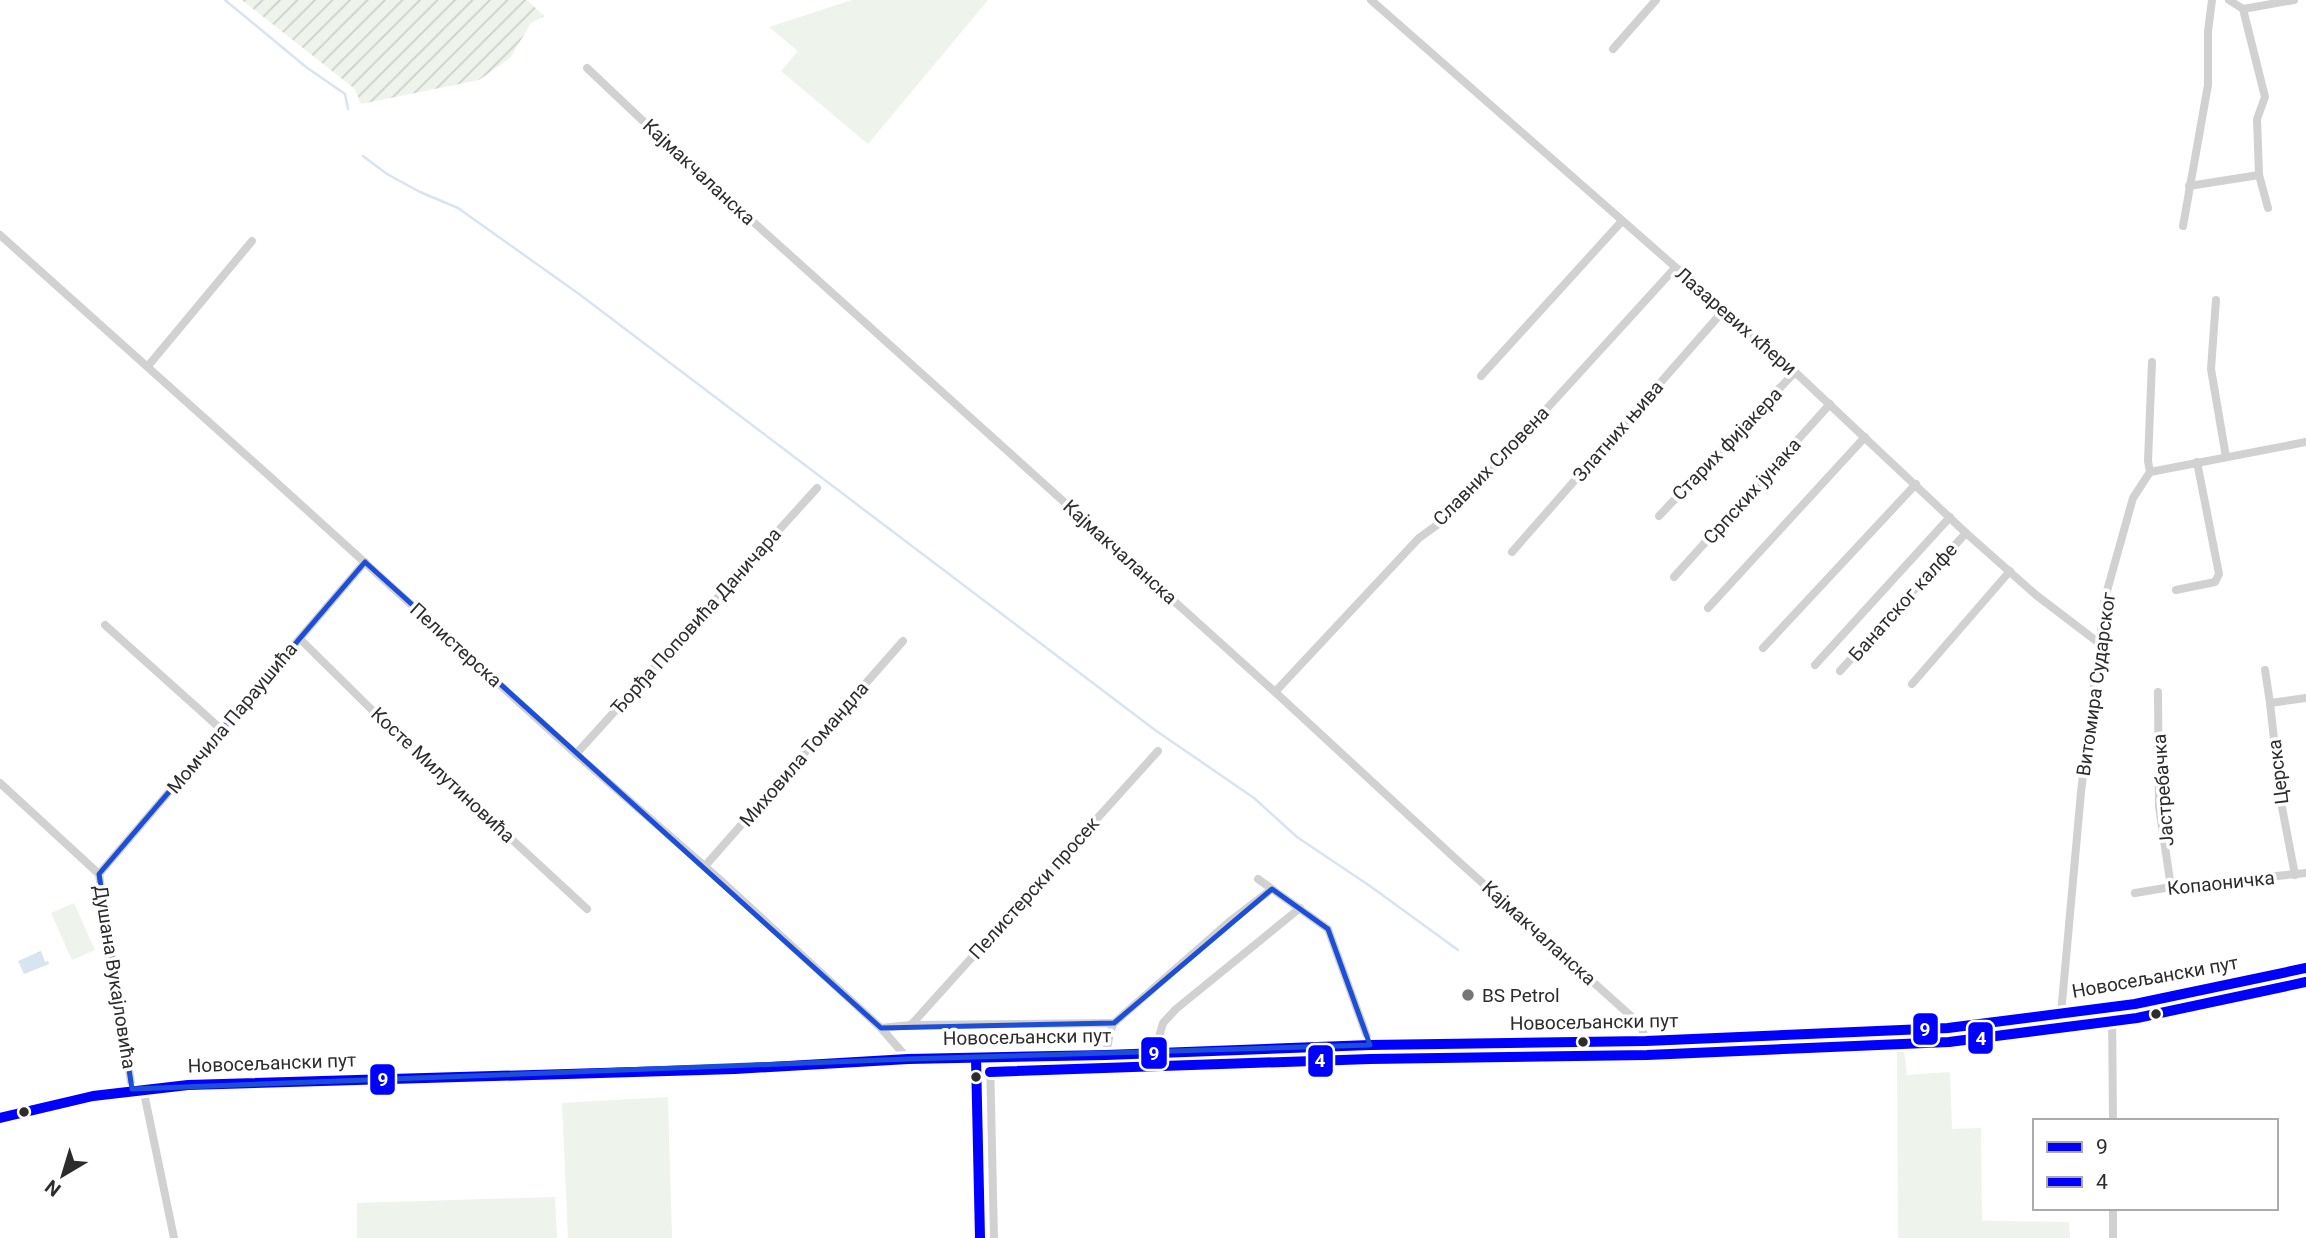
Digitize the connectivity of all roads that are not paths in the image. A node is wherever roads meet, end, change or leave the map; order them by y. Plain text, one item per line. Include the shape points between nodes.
1 (1371, 0) edge
2 (1656, 0) edge
3 (2212, 0) edge
4 (2229, 0) edge
5 (2294, 0) edge
6 (2243, 9) junction
7 (1613, 49) dead end
8 (587, 68) dead end
9 (2259, 175) junction
10 (2189, 186) junction
11 (2268, 208) dead end
12 (1622, 221) junction
13 (2183, 226) dead end
14 (0, 235) edge
15 (252, 241) dead end
16 (1675, 268) junction
17 (2216, 300) dead end
18 (1724, 310) junction
19 (2152, 362) dead end
20 (148, 366) junction
21 (1795, 372) junction
22 (1481, 376) dead end
23 (1830, 404) junction
24 (1865, 437) junction
25 (2306, 442) edge
26 (2226, 457) junction
27 (2197, 462) junction
28 (2150, 472) junction
29 (1916, 484) junction
30 (817, 488) dead end
31 (1659, 516) dead end
32 (1950, 517) junction
33 (1966, 533) junction
34 (1512, 552) dead end
35 (365, 562) junction
36 (2010, 571) junction
37 (1674, 577) dead end
38 (2176, 590) dead end
39 (1708, 608) dead end
40 (105, 625) dead end
41 (300, 639) junction
42 (903, 641) dead end
43 (2099, 643) junction
44 (1763, 648) dead end
45 (1815, 664) dead end
46 (2265, 670) dead end
47 (1840, 671) dead end
48 (1912, 684) dead end
49 (1275, 692) junction
50 (2158, 692) dead end
51 (2306, 698) edge
52 (2270, 703) junction
53 (222, 730) junction
54 (1158, 751) dead end
55 (576, 754) junction
56 (0, 783) edge
57 (705, 866) junction
58 (2306, 873) edge
59 (99, 874) junction
60 (2295, 875) junction
61 (1258, 879) dead end
62 (2171, 887) junction
63 (1272, 889) junction
64 (2136, 893) dead end
65 (1300, 908) junction
66 (587, 909) dead end
67 (2306, 968) edge
68 (2112, 1007) junction
69 (2061, 1014) junction
70 (1114, 1023) junction
71 (911, 1025) junction
72 (881, 1028) junction
73 (1646, 1041) junction
74 (1370, 1045) junction
75 (1154, 1054) junction
76 (1106, 1055) junction
77 (990, 1058) junction
78 (908, 1059) junction
79 (138, 1088) junction
80 (0, 1118) edge
81 (2113, 1119) edge
82 (2113, 1210) edge
83 (174, 1238) edge
84 (994, 1238) edge
85 (2113, 1238) edge

1 - 12 street, Лазаревих кћери
2 - 7 street
3 - 10 street via 2208,85
4 - 6 street
5 - 6 street
6 - 9 street via 2265,97 2257,119
8 - 49 street, Кајмакчаланска
9 - 10 street
9 - 11 street
10 - 13 street
12 - 16 street, Лазаревих кћери
12 - 22 street
14 - 20 street, Пелистерска
15 - 20 street
16 - 18 street, Лазаревих кћери
16 - 49 street, Славних Словена via 1448,517 1419,538
17 - 26 street via 2211,369
18 - 21 street, Лазаревих кћери
18 - 34 street, Златних њива
19 - 28 street
20 - 35 street, Пелистерска
21 - 23 street, Лазаревих кћери
21 - 31 street, Старих фијакера
23 - 24 street, Лазаревих кћери
23 - 37 street, Српских јунака
24 - 29 street, Лазаревих кћери
24 - 39 street
25 - 26 street
26 - 27 street
27 - 28 street
27 - 38 street via 2219,574 2215,582
28 - 43 street, Витомира Сударског via 2133,498 2121,538
29 - 32 street, Лазаревих кћери
29 - 44 street
30 - 55 street, Ђорђа Поповића Даничара
32 - 33 street, Лазаревих кћери
32 - 45 street
33 - 36 street, Лазаревих кћери
33 - 47 street, Банатског калфе
35 - 41 street, Момчила Параушића
35 - 55 street, Пелистерска
36 - 43 street, Лазаревих кћери
36 - 48 street
40 - 53 street
41 - 53 street, Момчила Параушића
41 - 66 street, Косте Милутиновића
42 - 57 street, Миховила Томандла
43 - 69 street, Витомира Сударског
46 - 52 street, Церска
49 - 73 street, Кајмакчаланска via 1632,1017
50 - 62 street, Јастребачка via 2160,807
51 - 52 street
52 - 60 street, Церска
53 - 59 street, Момчила Параушића
54 - 71 street, Пелистерски просек
55 - 57 street, Пелистерска
56 - 59 street, Душана Вукајловића
57 - 72 street, Пелистерска
58 - 60 street, Копаоничка
59 - 79 street, Душана Вукајловића
60 - 62 street, Копаоничка
61 - 63 street
62 - 64 street, Копаоничка
63 - 65 street
63 - 70 street
65 - 74 street via 1330,932
65 - 75 street via 1176,1009 1163,1023
67 - 68 main road, Новосељански пут
68 - 69 main road, Новосељански пут
68 - 81 street
69 - 73 main road, Новосељански пут via 1948,1028
70 - 71 street
70 - 76 street
71 - 72 street
72 - 78 street, Пелистерска
73 - 74 main road, Новосељански пут
74 - 75 main road, Новосељански пут
75 - 76 main road, Новосељански пут
76 - 77 main road, Новосељански пут
77 - 78 main road, Новосељански пут
77 - 84 street
78 - 79 main road, Новосељански пут
79 - 80 main road, Новосељански пут
79 - 83 street, Душана Вукајловића
82 - 85 street

